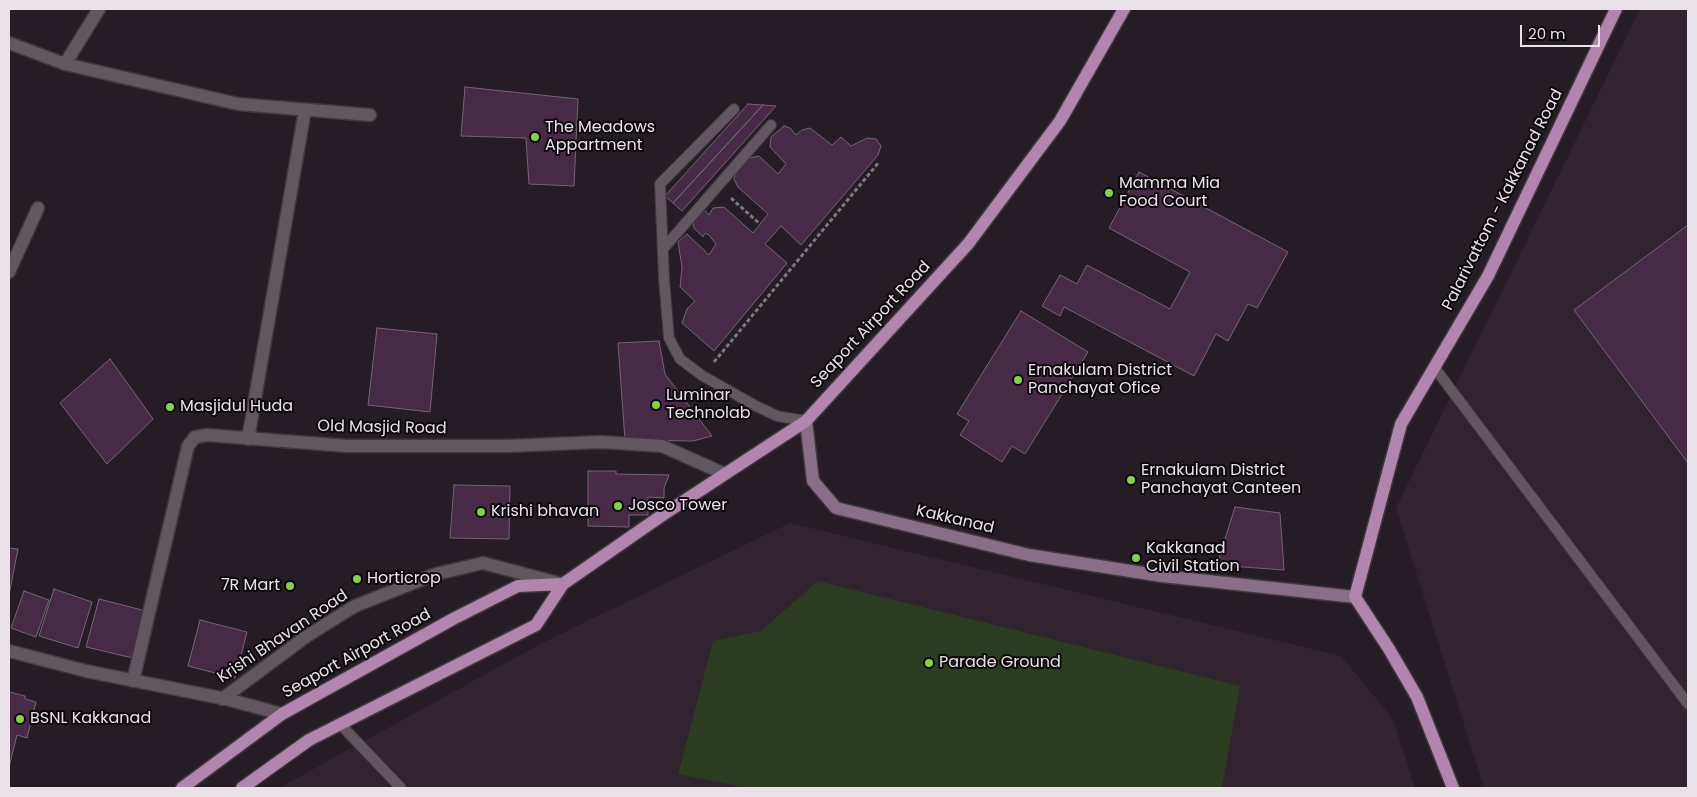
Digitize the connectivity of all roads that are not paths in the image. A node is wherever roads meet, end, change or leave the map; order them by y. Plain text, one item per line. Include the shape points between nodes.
1 (100, 9) edge
2 (1124, 9) edge
3 (1616, 9) edge
4 (9, 43) edge
5 (65, 64) junction
6 (734, 109) dead end
7 (305, 110) junction
8 (370, 115) dead end
9 (771, 125) dead end
10 (38, 208) dead end
11 (663, 249) junction
12 (9, 272) edge
13 (1434, 367) junction
14 (806, 421) junction
15 (248, 439) junction
16 (725, 474) junction
17 (563, 584) junction
18 (1355, 597) junction
19 (9, 651) edge
20 (133, 681) junction
21 (222, 699) junction
22 (1688, 704) edge
23 (282, 714) junction
24 (340, 724) junction
25 (182, 788) edge
26 (242, 788) edge
27 (401, 788) edge
28 (1453, 788) edge

1 - 5 street
2 - 14 main road, Seaport Airport Road via 1060,121 968,244
3 - 13 main road, Palarivattom - Kakkanad Road via 1488,276
4 - 5 street
5 - 7 street via 238,104
6 - 11 lane via 660,184
7 - 8 street
7 - 15 street
9 - 11 lane
10 - 12 street
11 - 14 lane via 669,338 680,359 756,406 777,416
13 - 18 main road, Palarivattom - Kakkanad Road via 1402,424
13 - 22 lane
14 - 16 main road, Seaport Airport Road
14 - 18 main road, Kakkanad via 813,481 836,508 1029,555 1162,576
15 - 16 street, Old Masjid Road via 347,446 507,446 601,442 662,446
15 - 20 street, Old Masjid Road via 196,437 188,446
16 - 17 main road, Seaport Airport Road
17 - 21 street, Krishi Bhavan Road via 483,563 436,574 355,606 306,636
17 - 23 main road, Seaport Airport Road via 518,586
17 - 24 main road, Seaport Airport Road via 536,625
18 - 28 main road via 1417,697
19 - 20 street
20 - 21 street
21 - 23 street
23 - 25 main road, Seaport Airport Road
24 - 26 main road, Seaport Airport Road via 309,740
24 - 27 lane

